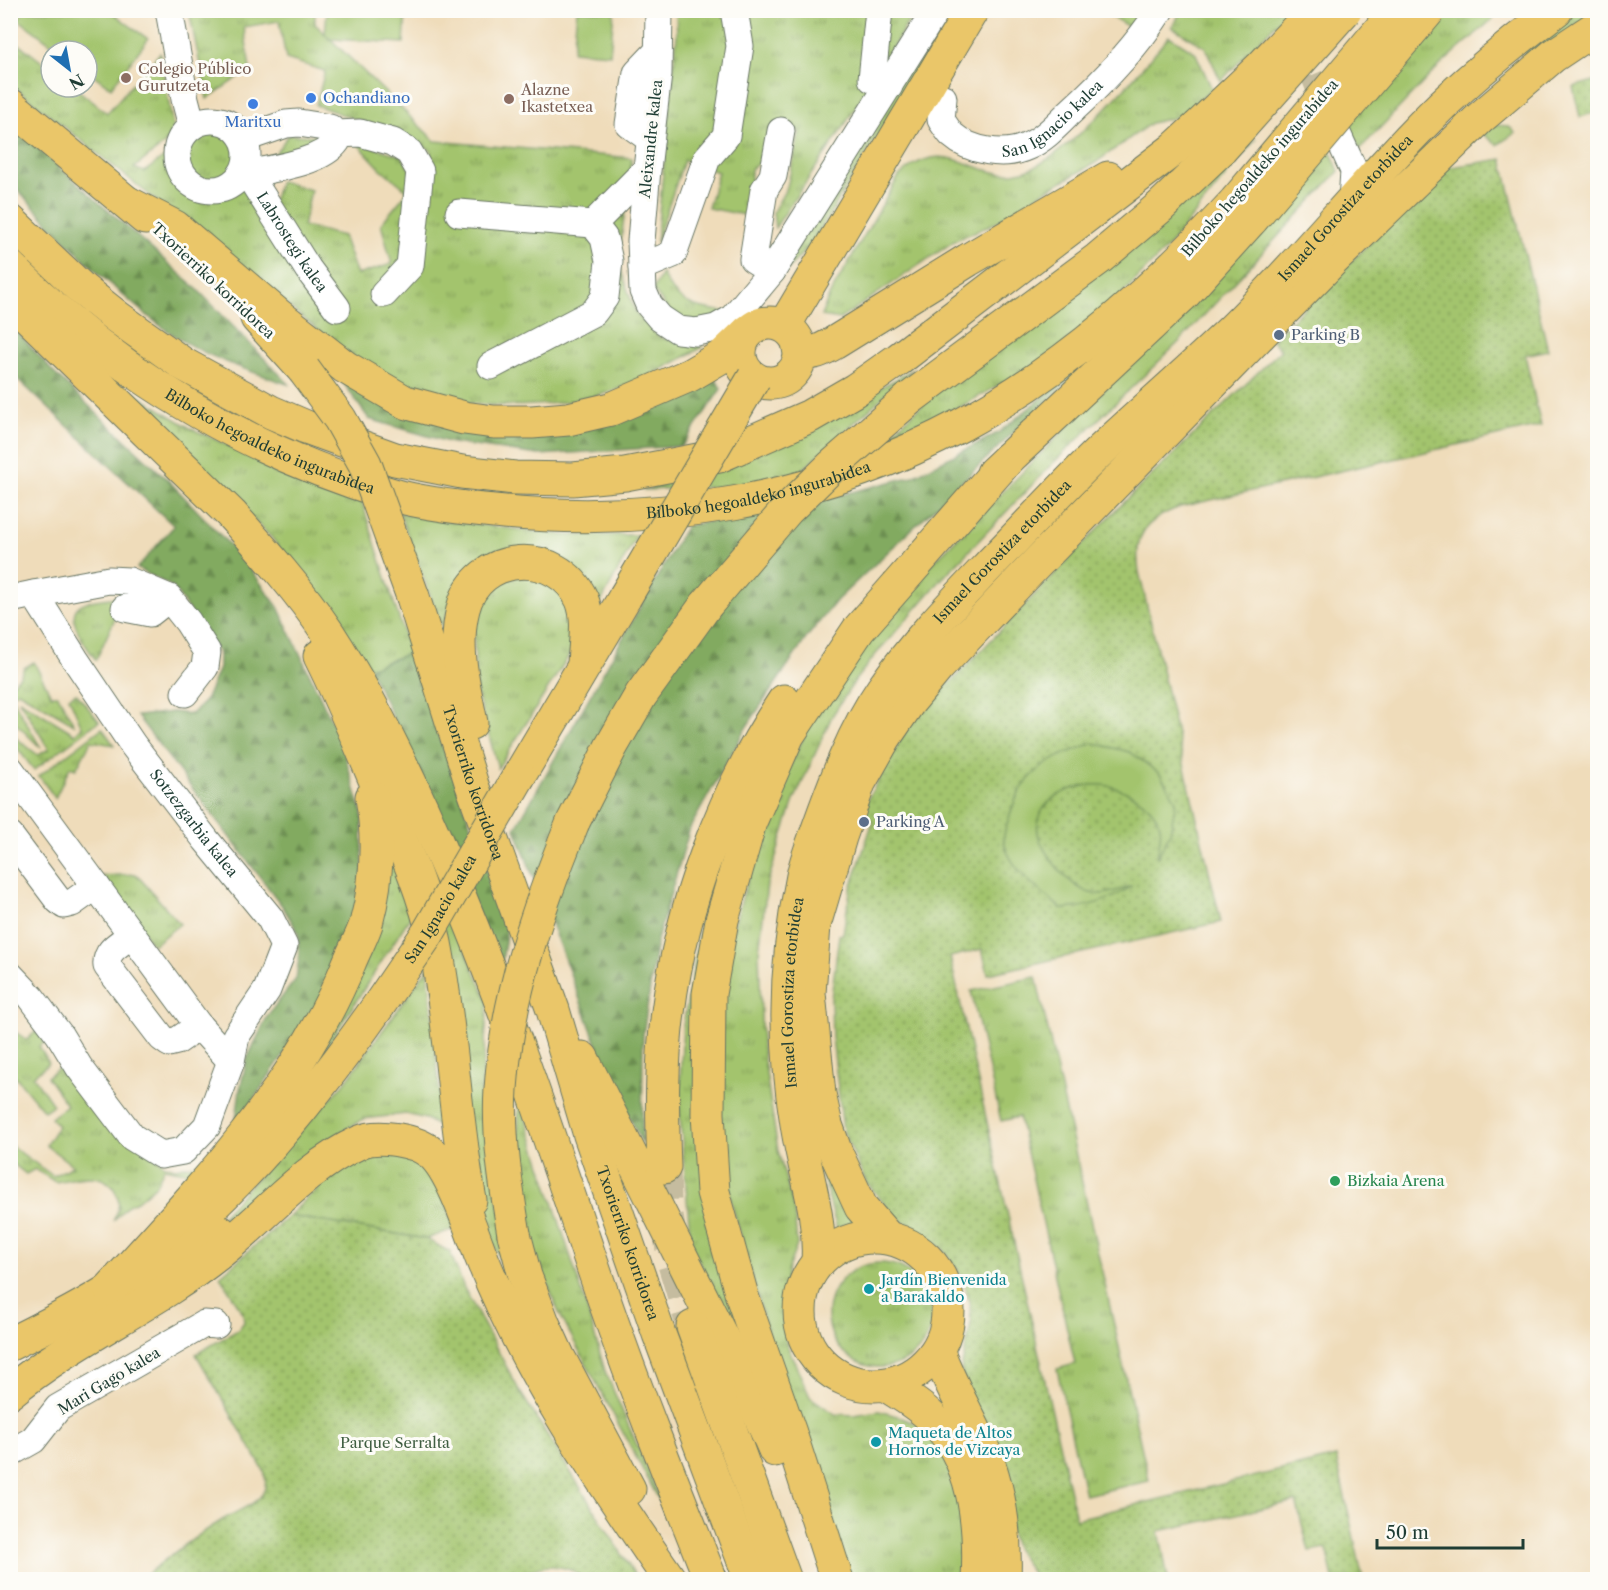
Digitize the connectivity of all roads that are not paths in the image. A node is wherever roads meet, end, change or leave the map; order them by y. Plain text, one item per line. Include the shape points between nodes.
1 (169, 10) edge
2 (659, 10) edge
3 (734, 10) edge
4 (879, 10) edge
5 (936, 10) edge
6 (972, 10) edge
7 (1160, 10) edge
8 (1315, 10) edge
9 (1345, 10) edge
10 (1397, 10) edge
11 (1429, 10) edge
12 (1556, 10) edge
13 (1598, 26) edge
14 (889, 86) junction
15 (943, 98) dead end
16 (10, 105) edge
17 (192, 126) junction
18 (781, 131) dead end
19 (1336, 131) tunnel mouth
20 (336, 134) junction
21 (241, 135) junction
22 (1210, 138) junction
23 (1174, 149) junction
24 (647, 169) junction
25 (245, 174) junction
26 (1352, 201) junction
27 (128, 202) junction
28 (1244, 210) junction
29 (459, 213) dead end
30 (10, 221) edge
31 (593, 224) junction
32 (10, 267) edge
33 (642, 267) junction
34 (772, 271) junction
35 (384, 294) dead end
36 (10, 299) edge
37 (337, 308) dead end
38 (748, 331) junction
39 (792, 337) junction
40 (491, 366) dead end
41 (754, 378) junction
42 (1008, 459) junction
43 (264, 551) junction
44 (22, 596) edge
45 (169, 598) junction
46 (125, 608) dead end
47 (585, 664) junction
48 (185, 693) dead end
49 (363, 750) junction
50 (10, 768) edge
51 (472, 785) junction
52 (20, 802) edge
53 (10, 836) edge
54 (96, 886) junction
55 (132, 935) junction
56 (10, 975) edge
57 (553, 1010) junction
58 (199, 1026) junction
59 (231, 1061) junction
60 (664, 1167) tunnel mouth
61 (273, 1204) junction
62 (888, 1238) junction
63 (481, 1254) junction
64 (819, 1262) junction
65 (97, 1297) junction
66 (216, 1325) dead end
67 (693, 1328) tunnel mouth
68 (10, 1344) edge
69 (938, 1352) junction
70 (10, 1381) edge
71 (886, 1385) junction
72 (10, 1392) edge
73 (10, 1453) edge
74 (670, 1580) edge
75 (674, 1580) edge
76 (711, 1580) edge
77 (751, 1580) edge
78 (785, 1580) edge
79 (828, 1580) edge
80 (837, 1580) edge
81 (978, 1580) edge
82 (1004, 1580) edge

1 - 17 street
2 - 24 street, Aleixandre kalea via 658,74
3 - 33 street via 740,46 726,136 707,158 673,254
4 - 14 street via 872,80
5 - 14 street, Aleixandre kalea
6 - 39 main road via 818,270
7 - 15 street, San Ignacio kalea via 1140,41 1089,94 1046,136 1024,148 983,150 952,135 941,120
8 - 22 main road, bridge via 1240,89
9 - 22 main road, bridge
10 - 28 main road, Bilboko hegoaldeko ingurabidea, bridge
11 - 28 main road, bridge
12 - 26 main road, Ismael Gorostiza etorbidea via 1442,105
13 - 62 main road, Ismael Gorostiza etorbidea via 1552,56 1480,118 1331,262 938,668 885,737 859,783 840,837 814,925 809,993 826,1125 861,1207
14 - 34 street, Aleixandre kalea
16 - 27 main road, Txorierriko korridorea
17 - 21 street via 215,120 227,123
17 - 25 street via 178,145 179,167 184,177 202,189 213,190 224,188
18 - 34 street via 773,176 764,190 753,259
19 - 26 street via 1354,171
20 - 21 street via 330,128 299,123 251,136
20 - 25 street, Labrostegi kalea via 337,141 323,154
20 - 35 street via 360,132 393,142 409,152 420,171 410,266
21 - 25 street via 248,155
22 - 23 main road, Bilboko hegoaldeko ingurabidea
22 - 75 main road, bridge via 1160,207 1098,259 909,399 787,510 706,605 641,695 573,822 536,915 506,1039 501,1091 501,1141 514,1234 543,1323
23 - 30 main road, Bilboko hegoaldeko ingurabidea via 916,347 810,416 719,456 625,474 573,479 473,474 394,459 271,412 183,364 117,317
23 - 39 main road via 1112,176 834,343 805,353
24 - 31 street
24 - 33 street, Aleixandre kalea
25 - 37 street, Labrostegi kalea
26 - 64 main road, Ismael Gorostiza etorbidea via 1230,332 1094,457 961,594 900,666 860,728 839,773 804,871 793,925 787,987 789,1068 820,1238
27 - 38 main road via 176,227 345,367 405,402 464,418 532,422 610,409 690,375 724,355
27 - 51 main road, Txorierriko korridorea, bridge via 260,320 340,419 365,464 413,597
28 - 32 main road, Bilboko hegoaldeko ingurabidea via 1057,365 963,424 897,455 819,484 711,508 645,515 541,516 475,509 394,496 298,462 238,435 167,394 107,353
28 - 42 main road via 1185,293
29 - 31 street
31 - 40 street via 604,238 609,261 604,297 594,312
33 - 34 street, Aleixandre kalea via 643,291 649,305 678,330 696,332 716,328 732,319
36 - 43 main road via 197,480
38 - 39 main road via 765,323
38 - 41 main road via 742,339 740,360
39 - 41 main road via 800,357 790,375 771,383
41 - 47 main road, San Ignacio kalea, bridge
42 - 60 main road via 844,622 772,720 728,803 702,867 682,935 668,1011 662,1070
42 - 80 main road via 859,628 788,735 750,822 722,920 708,994 708,1114 713,1192 742,1296
43 - 49 main road
43 - 76 main road via 321,624 354,675 438,844 494,980 622,1347
44 - 45 street, Sotzezgarbia kalea via 109,580 129,581
44 - 59 street, Sotzezgarbia kalea via 75,659 133,746 270,918 284,946 267,990 236,1036
45 - 46 street via 150,613
45 - 48 street, Sotzezgarbia kalea via 207,652 205,667
47 - 51 main road via 587,638 582,600 563,576 534,563 515,562 482,575 469,591 459,628 459,657 474,735
47 - 65 main road, San Ignacio kalea, bridge via 428,933 318,1089 255,1162 185,1231
49 - 63 main road via 417,880 434,940 443,985 462,1156
49 - 65 main road via 375,820 376,857 366,924 342,981 287,1077 211,1177
50 - 52 street
51 - 57 main road, Txorierriko korridorea
52 - 54 street
53 - 54 street via 64,905
54 - 55 street
55 - 58 street
55 - 58 street via 111,950 107,966 162,1038 177,1041
56 - 59 street, Sotzezgarbia kalea via 38,1006 132,1137 161,1155 183,1151 207,1126
57 - 77 main road, Txorierriko korridorea via 590,1135 655,1323
57 - 79 main road via 594,1080 753,1400
58 - 59 street
61 - 63 main road via 326,1162 362,1141 402,1138 431,1153 448,1176
61 - 65 main road
61 - 72 main road via 219,1253 169,1289 43,1366
62 - 64 main road via 863,1238 838,1246
62 - 69 main road via 911,1246 924,1256 943,1282 949,1305 947,1329
63 - 74 main road via 522,1349 559,1415
64 - 71 main road via 806,1281 800,1303 801,1326 809,1347 823,1366 842,1379
65 - 68 main road, San Ignacio kalea
65 - 70 main road
66 - 73 street, Mari Gago kalea via 204,1324 58,1408 33,1440
67 - 78 main road
69 - 71 main road via 924,1368
69 - 82 main road via 991,1468 1002,1512
71 - 81 main road via 931,1417 960,1456 976,1514

